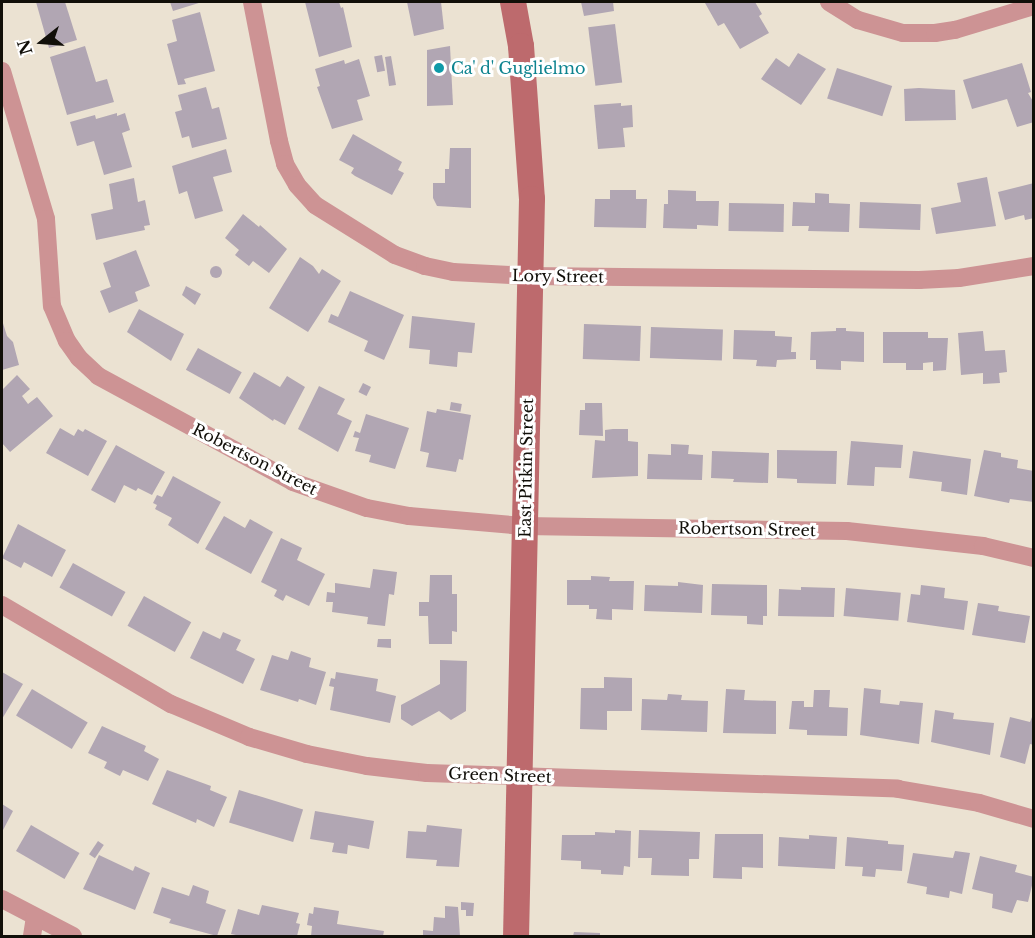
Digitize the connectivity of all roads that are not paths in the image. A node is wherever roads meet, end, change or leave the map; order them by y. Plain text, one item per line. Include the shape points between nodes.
1 (252, 2) edge
2 (513, 2) edge
3 (829, 2) edge
4 (1034, 6) edge
5 (2, 71) edge
6 (1034, 266) edge
7 (529, 276) junction
8 (524, 526) junction
9 (1034, 558) edge
10 (2, 605) edge
11 (520, 776) junction
12 (1034, 819) edge
13 (2, 899) edge
14 (35, 917) junction
15 (32, 936) edge
16 (73, 936) edge
17 (516, 936) edge

1 - 7 street, Lory Street via 285,164 315,205 395,255 425,266 453,272
2 - 7 street, East Pitkin Street via 528,122 532,199
3 - 4 street via 858,20 903,33 955,30
5 - 8 street, Robertson Street via 46,219 49,285 57,322 79,358 98,376 326,496 409,516
6 - 7 street, Lory Street via 959,278 919,279
7 - 8 street, East Pitkin Street
8 - 9 street, Robertson Street via 847,531 972,544
8 - 11 street, East Pitkin Street
10 - 11 street, Green Street via 171,704 249,737 367,766 427,773
11 - 12 street, Green Street via 898,789 979,803
11 - 17 street, East Pitkin Street
13 - 14 street
14 - 15 street
14 - 16 street

